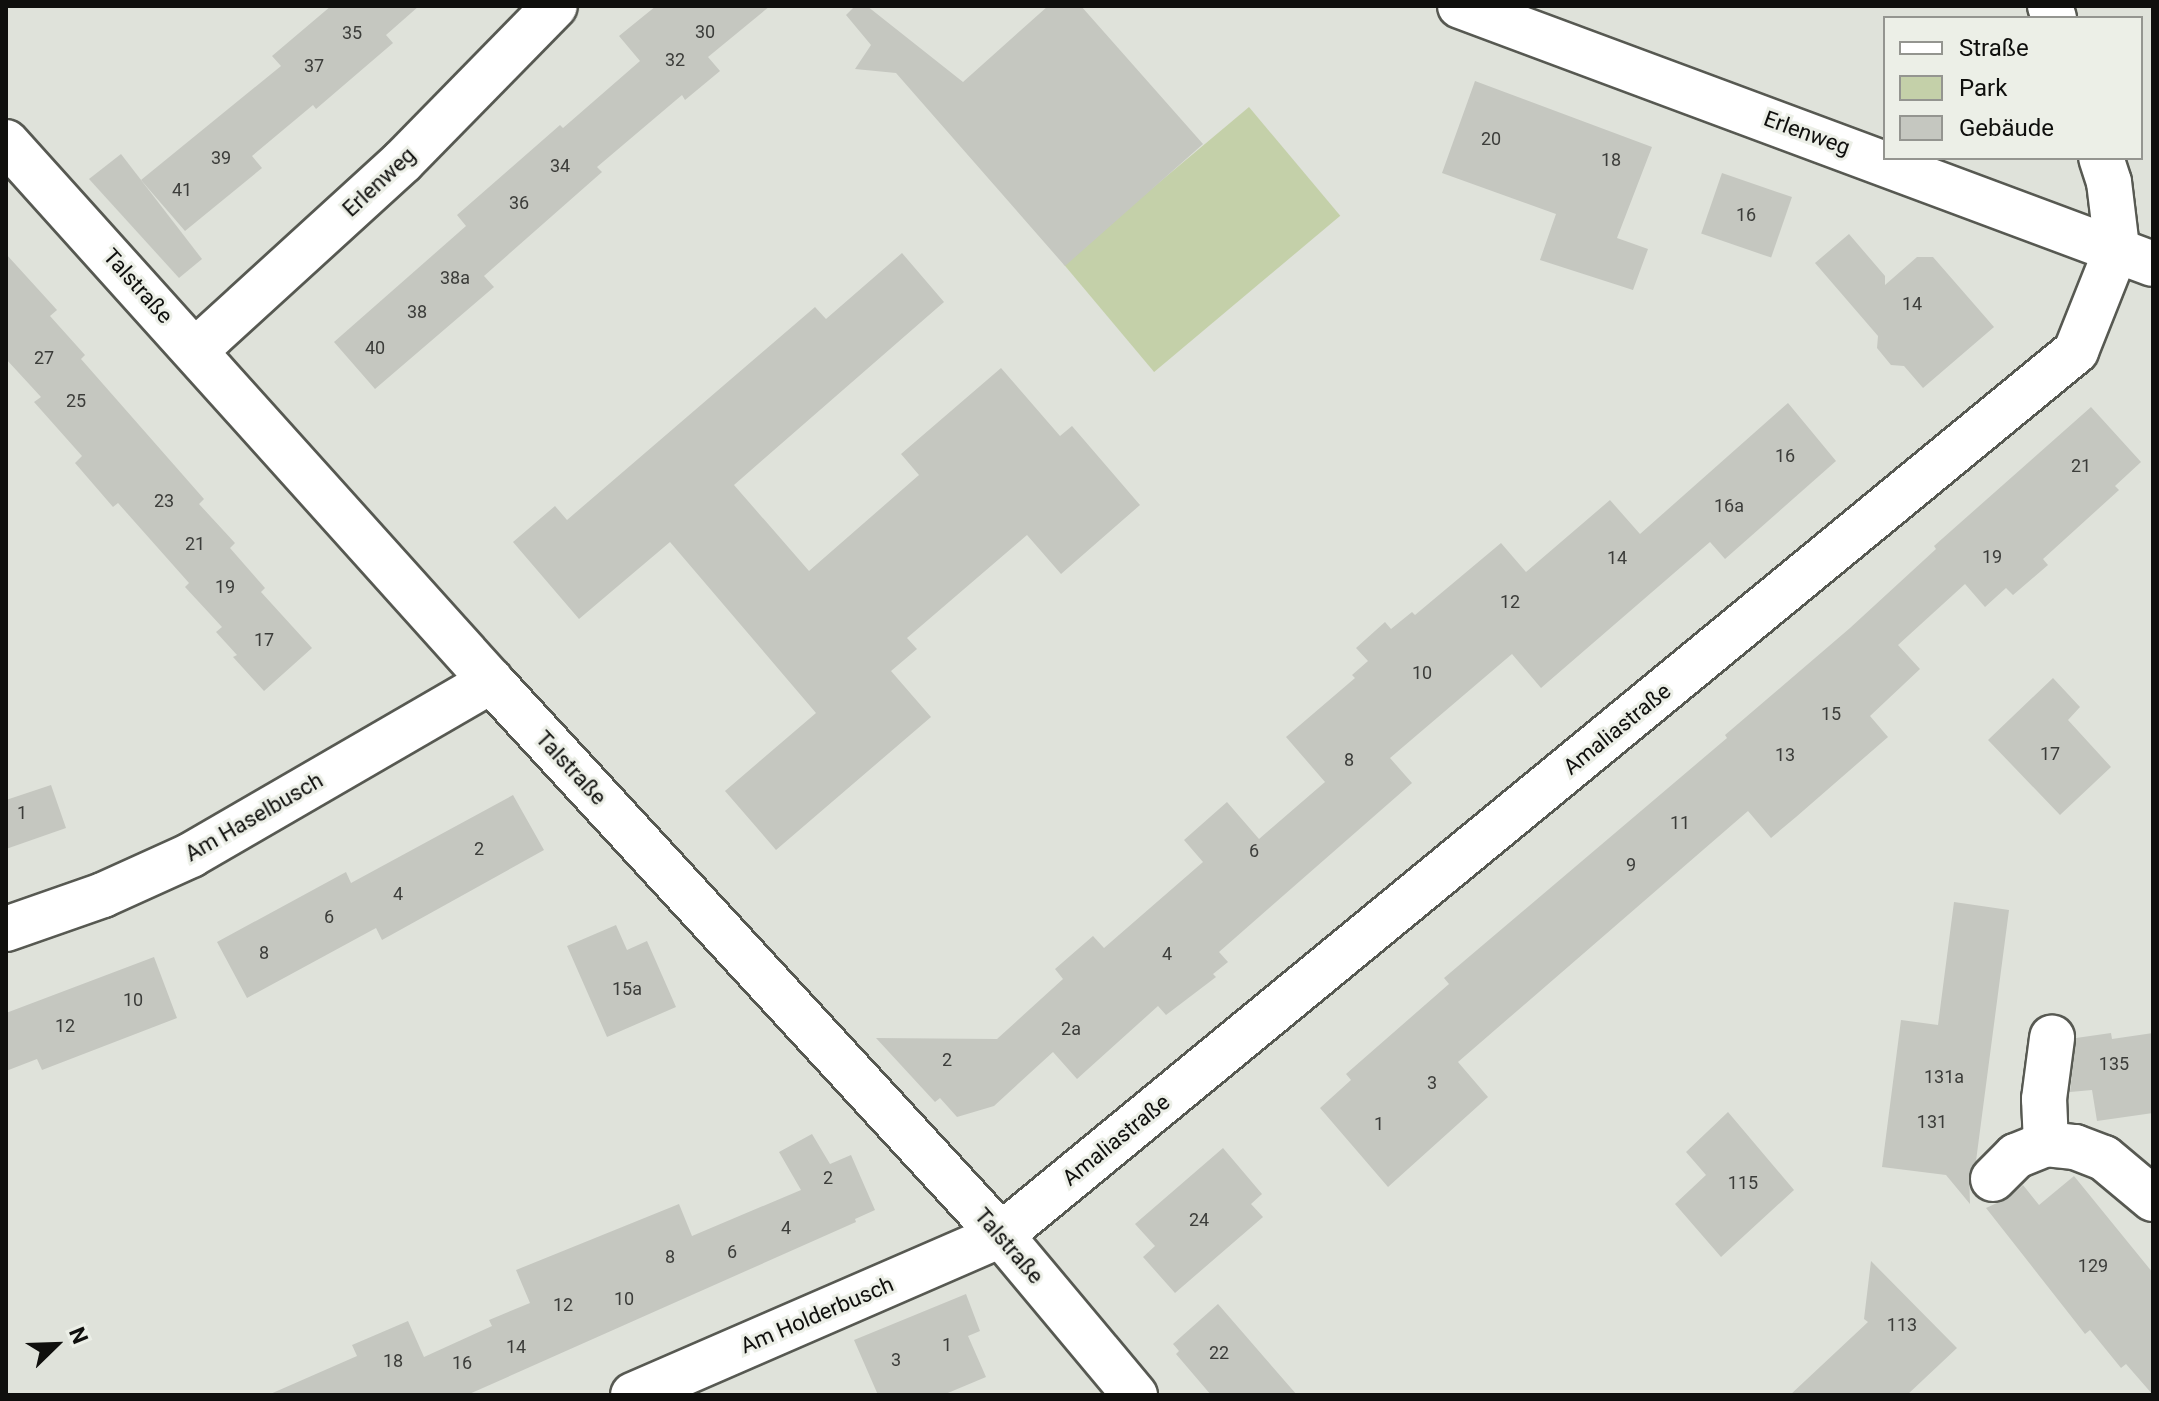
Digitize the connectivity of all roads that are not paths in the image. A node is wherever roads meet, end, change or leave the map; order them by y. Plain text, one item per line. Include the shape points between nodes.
1 (555, 6) edge
2 (1460, 6) edge
3 (9, 152) edge
4 (2102, 160) edge
5 (2135, 256) edge
6 (196, 350) junction
7 (491, 681) junction
8 (6, 929) edge
9 (2052, 1038) dead end
10 (2046, 1144) junction
11 (1993, 1179) dead end
12 (2153, 1199) edge
13 (1001, 1235) junction
14 (633, 1395) edge
15 (1135, 1395) edge

1 - 6 street, Erlenweg via 403,161
2 - 5 street, Erlenweg
3 - 6 street, Talstraße
4 - 5 street, Amaliastraße
5 - 13 street, Amaliastraße via 2076,351
6 - 7 street, Talstraße
7 - 8 street, Am Haselbusch via 191,855 103,895
7 - 13 street, Talstraße
9 - 10 street via 2044,1099
10 - 11 street via 2016,1156
10 - 12 street via 2104,1158
13 - 14 street, Am Holderbusch
13 - 15 street, Talstraße

